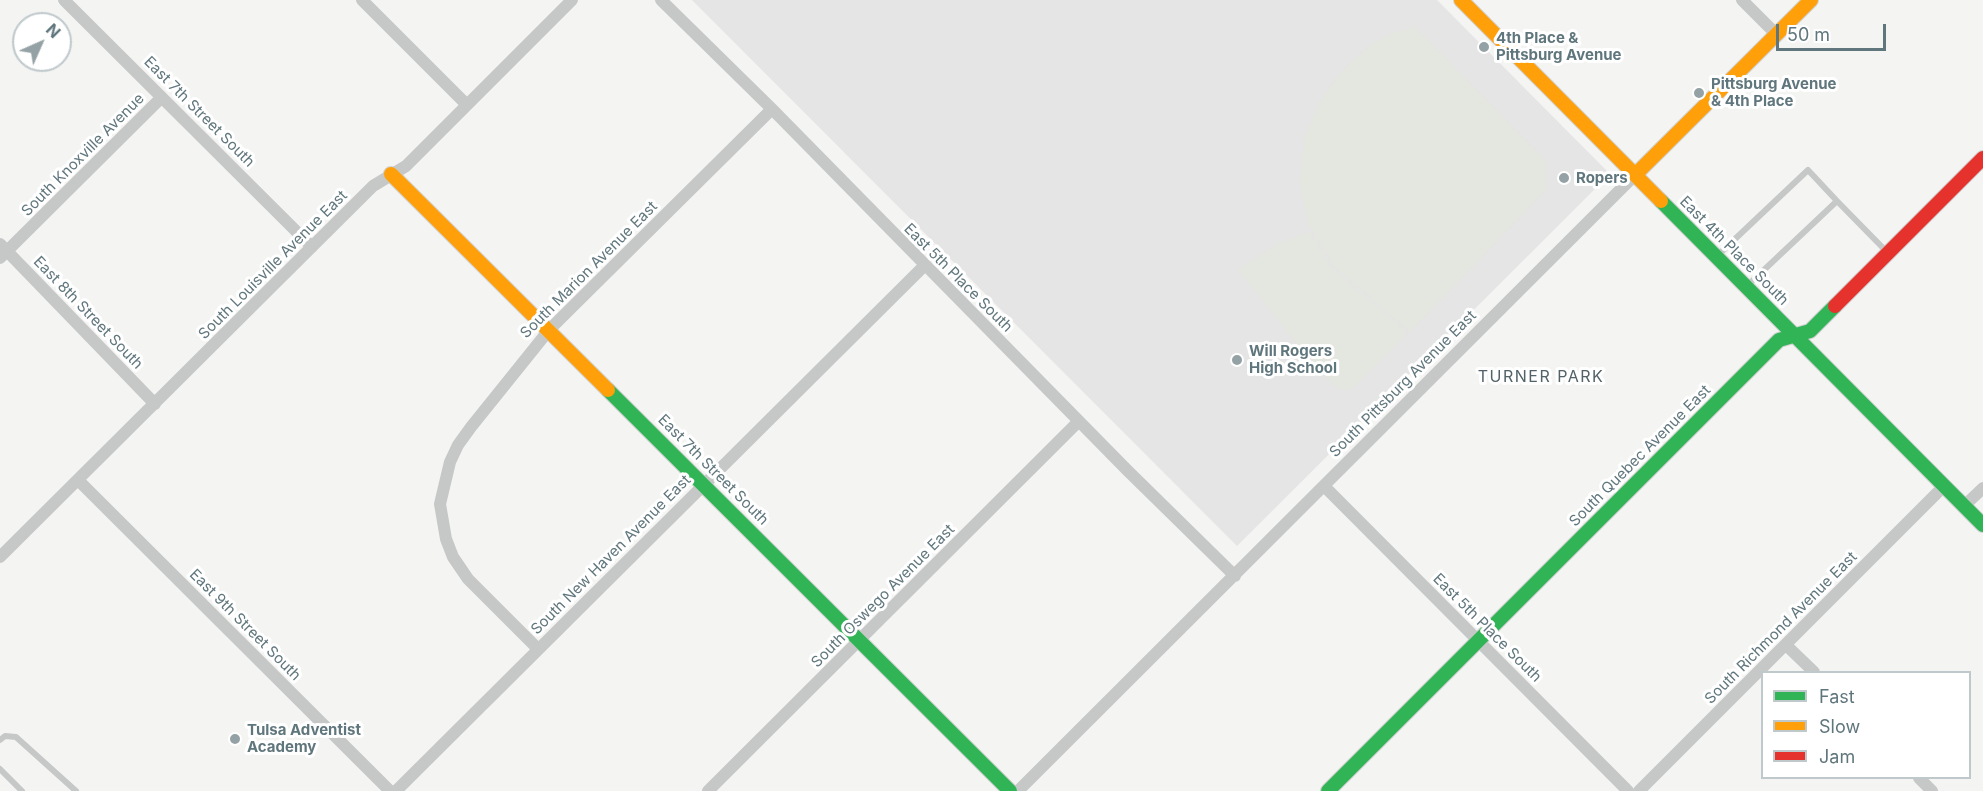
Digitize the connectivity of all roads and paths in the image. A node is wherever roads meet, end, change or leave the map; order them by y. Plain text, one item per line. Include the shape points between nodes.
1 (64, 0) edge
2 (362, 0) edge
3 (572, 0) edge
4 (661, 0) edge
5 (1461, 0) edge
6 (1742, 0) edge
7 (1811, 0) edge
8 (1777, 35) junction
9 (161, 98) junction
10 (466, 105) junction
11 (772, 109) junction
12 (1983, 158) edge
13 (392, 174) junction
14 (1635, 175) junction
15 (1837, 201) junction
16 (312, 247) junction
17 (2, 251) edge
18 (1888, 253) junction
19 (1716, 257) junction
20 (924, 266) junction
21 (1746, 287) junction
22 (549, 330) junction
23 (1795, 336) junction
24 (155, 404) junction
25 (1079, 421) junction
26 (78, 480) junction
27 (705, 484) junction
28 (1324, 486) junction
29 (1944, 486) junction
30 (1983, 488) edge
31 (1964, 506) junction
32 (1983, 525) edge
33 (0, 557) edge
34 (1235, 576) junction
35 (1478, 640) junction
36 (859, 641) junction
37 (1786, 645) junction
38 (538, 649) junction
39 (1813, 671) edge
40 (0, 740) edge
41 (0, 769) edge
42 (1921, 779) edge
43 (22, 791) edge
44 (76, 791) edge
45 (390, 791) edge
46 (396, 791) edge
47 (708, 791) edge
48 (1010, 791) edge
49 (1018, 791) edge
50 (1328, 791) edge
51 (1628, 791) edge
52 (1639, 791) edge
53 (1932, 791) edge

1 - 9 street, East 7th Street South
2 - 10 street
3 - 10 street, South Louisville Avenue East
4 - 11 street, East 5th Place South
5 - 14 street, East 4th Place South
6 - 8 street
7 - 8 street, South Pittsburg Avenue East
8 - 14 street, South Pittsburg Avenue East
9 - 16 street, East 7th Street South
9 - 17 street, South Knoxville Avenue
10 - 13 street, South Louisville Avenue East via 406,166
11 - 20 street, East 5th Place South
11 - 22 street, South Marion Avenue East
12 - 18 street, South Quebec Avenue East
13 - 16 street, South Louisville Avenue East via 373,186
13 - 22 street, East 7th Street South
14 - 19 street, East 4th Place South
14 - 28 street, South Pittsburg Avenue East
15 - 18 lane
15 - 19 lane via 1808,170
15 - 21 lane
16 - 24 street, South Louisville Avenue East
17 - 24 street, East 8th Street South
18 - 23 street, South Quebec Avenue East via 1810,331
19 - 21 street, East 4th Place South
20 - 25 street, East 5th Place South
20 - 27 street, South New Haven Avenue East
21 - 23 street, East 4th Place South
22 - 27 street, East 7th Street South
22 - 38 street, South Marion Avenue East via 458,445 440,504 453,557 468,579
23 - 29 street, East 4th Place South
23 - 35 street, South Quebec Avenue East via 1779,340
24 - 26 street, South Louisville Avenue East
25 - 34 street, East 5th Place South
25 - 36 street, South Oswego Avenue East
26 - 33 street, South Louisville Avenue East
26 - 45 street, East 9th Street South
27 - 36 street, East 7th Street South
27 - 38 street, South New Haven Avenue East
28 - 34 street, South Pittsburg Avenue East
28 - 35 street, East 5th Place South
29 - 31 street, East 4th Place South
29 - 37 street, South Richmond Avenue East
30 - 31 street
31 - 32 street, East 4th Place South
34 - 49 street, South Pittsburg Avenue East
35 - 50 street, South Quebec Avenue East
35 - 51 street, East 5th Place South
36 - 47 street, South Oswego Avenue East
36 - 48 street, East 7th Street South
37 - 39 street
37 - 52 street, South Richmond Avenue East
38 - 46 street, South New Haven Avenue East
40 - 44 lane via 5,736 16,737
41 - 43 lane
42 - 53 street

